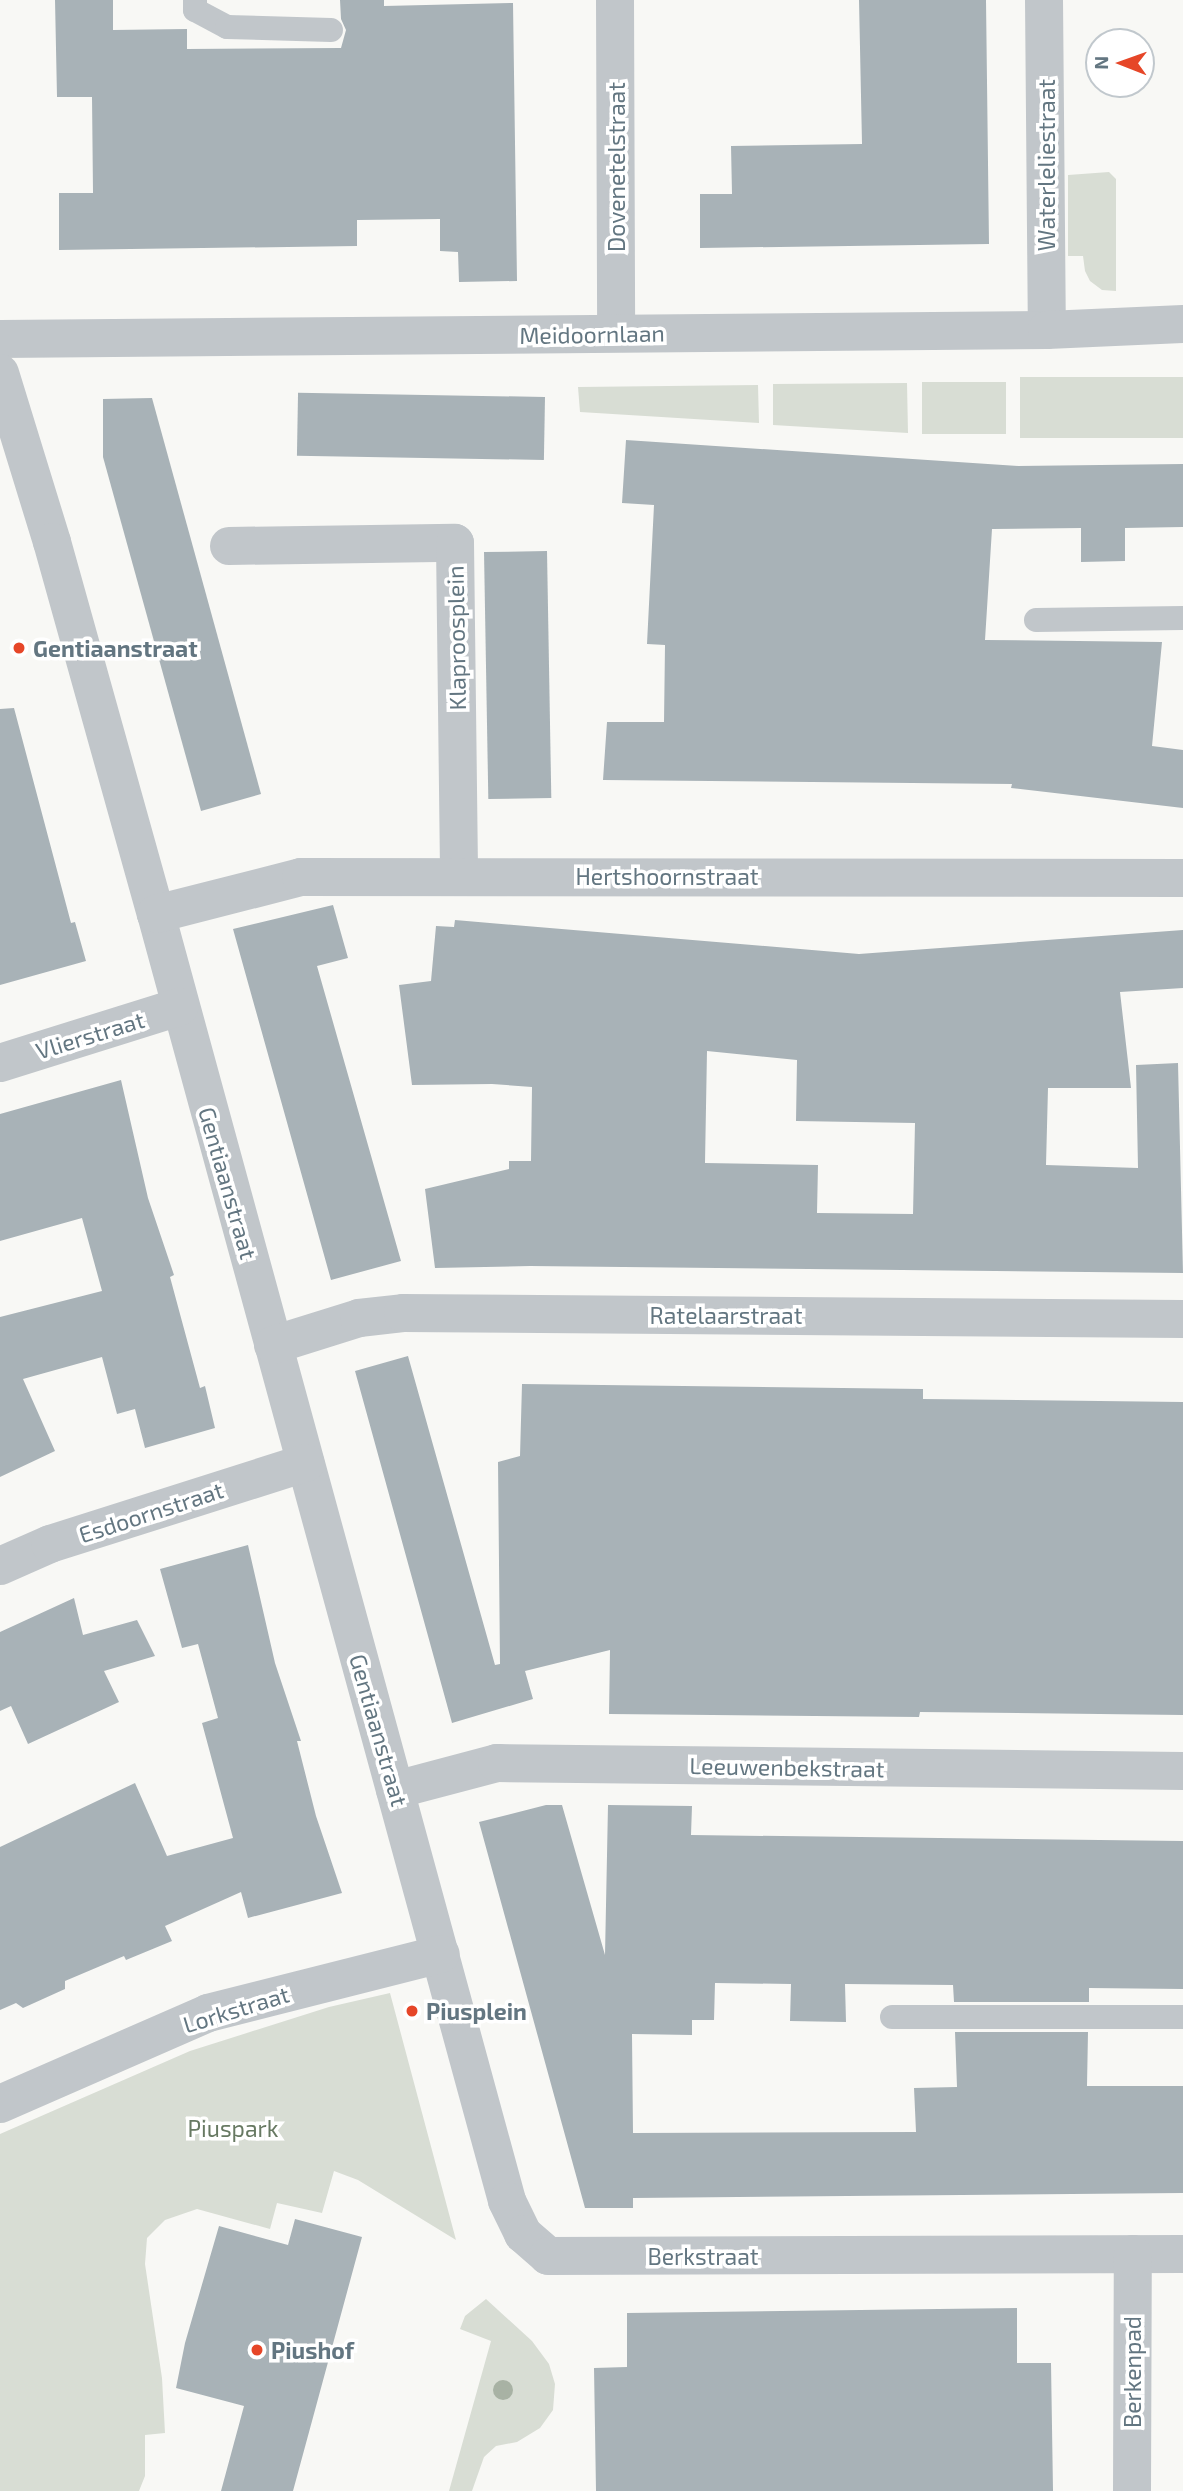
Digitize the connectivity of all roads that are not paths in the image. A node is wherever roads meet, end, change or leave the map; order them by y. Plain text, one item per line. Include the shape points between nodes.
1 (195, 0) edge
2 (615, 0) edge
3 (1044, 0) edge
4 (331, 30) dead end
5 (1183, 324) edge
6 (1047, 330) junction
7 (616, 333) junction
8 (0, 340) edge
9 (0, 373) edge
10 (229, 546) dead end
11 (1183, 618) edge
12 (1036, 620) dead end
13 (459, 875) junction
14 (1183, 878) edge
15 (156, 914) junction
16 (179, 1007) junction
17 (0, 1063) edge
18 (1183, 1319) edge
19 (273, 1345) junction
20 (304, 1463) junction
21 (0, 1566) edge
22 (1183, 1771) edge
23 (395, 1790) junction
24 (442, 1954) junction
25 (892, 2017) dead end
26 (1183, 2017) edge
27 (0, 2104) edge
28 (1133, 2254) junction
29 (1183, 2254) edge
30 (1132, 2491) edge

1 - 4 lane via 195,10 227,27
2 - 7 street, Dovenetelstraat
3 - 6 street, Waterleliestraat
5 - 6 street, Meidoornlaan
6 - 7 street, Meidoornlaan
7 - 8 street, Meidoornlaan
9 - 15 street, Gentiaanstraat
10 - 13 street, Klaproosplein via 455,542
11 - 12 lane
13 - 14 street, Hertshoornstraat
13 - 15 street, Hertshoornstraat via 301,877
15 - 16 street, Gentiaanstraat
16 - 17 street, Vlierstraat
16 - 19 street, Gentiaanstraat
18 - 19 street, Ratelaarstraat via 403,1313 359,1318
19 - 20 street, Gentiaanstraat
20 - 21 street, Esdoornstraat via 50,1544
20 - 23 street, Gentiaanstraat
22 - 23 street, Leeuwenbekstraat via 497,1763
23 - 24 street, Gentiaanstraat
24 - 27 street, Lorkstraat via 208,2013
24 - 28 street, Berkstraat via 508,2200 523,2234 548,2256
25 - 26 lane
28 - 29 street, Berkstraat
28 - 30 street, Berkenpad

